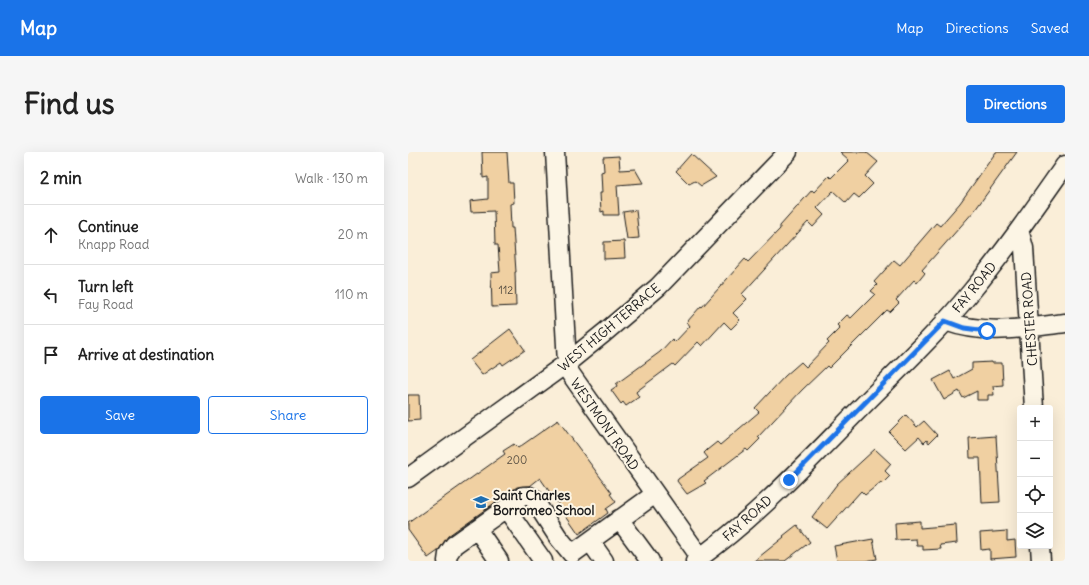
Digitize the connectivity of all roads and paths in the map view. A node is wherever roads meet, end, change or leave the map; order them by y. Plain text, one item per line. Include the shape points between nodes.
1 (555, 152) edge
2 (787, 153) edge
3 (1065, 165) edge
4 (1019, 230) junction
5 (945, 321) junction
6 (1065, 323) edge
7 (1030, 327) junction
8 (567, 363) junction
9 (1034, 405) edge
10 (408, 478) edge
11 (655, 494) junction
12 (506, 508) junction
13 (620, 519) junction
14 (477, 529) junction
15 (590, 541) junction
16 (1040, 549) edge
17 (574, 558) edge
18 (450, 559) edge
19 (697, 559) edge
20 (499, 561) edge
21 (543, 561) edge
22 (604, 561) edge
23 (650, 561) edge
24 (1041, 561) edge

1 - 8 street, WESTMONT ROAD
2 - 8 street, WEST HIGH TERRACE via 658,287
3 - 4 street, FAY ROAD
4 - 5 street, FAY ROAD
4 - 7 street, CHESTER ROAD via 1024,248
5 - 7 street via 964,328 987,331
5 - 19 street, FAY ROAD via 789,480 714,548
6 - 7 street
7 - 9 street, CHESTER ROAD
8 - 10 street, WEST HIGH TERRACE
8 - 11 street, WESTMONT ROAD via 577,386
11 - 13 street
11 - 19 street, WESTMONT ROAD
12 - 14 street
12 - 17 street via 523,496 532,498
12 - 21 street
13 - 15 street
13 - 23 street
14 - 18 street via 454,545
14 - 20 street
15 - 17 street
15 - 22 street
16 - 24 street

